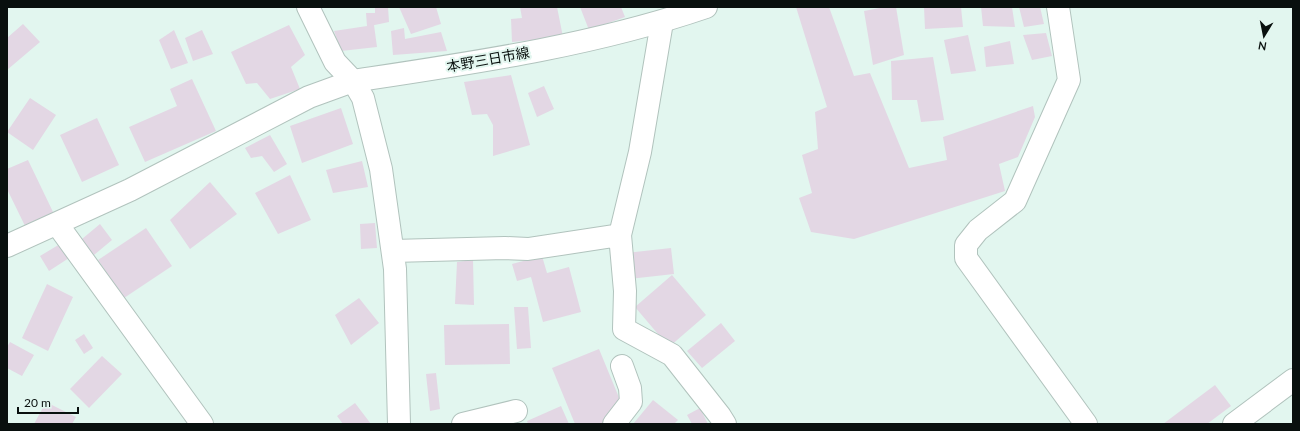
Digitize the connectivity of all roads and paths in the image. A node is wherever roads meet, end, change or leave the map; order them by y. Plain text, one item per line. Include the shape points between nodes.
1 (308, 7) edge
2 (706, 7) edge
3 (1058, 7) edge
4 (662, 22) junction
5 (353, 81) junction
6 (57, 224) junction
7 (620, 235) junction
8 (8, 240) edge
9 (393, 251) junction
10 (622, 366) dead end
11 (1293, 380) edge
12 (516, 411) dead end
13 (202, 424) edge
14 (399, 424) edge
15 (464, 424) edge
16 (614, 424) edge
17 (725, 424) edge
18 (1086, 424) edge
19 (1234, 424) edge

1 - 5 street via 334,62
2 - 4 street, 本野三日市線
3 - 18 street via 1069,80 1015,201 978,230 966,245 966,258
4 - 5 street, 本野三日市線 via 490,60
4 - 7 street via 640,152
5 - 6 street, 本野三日市線 via 309,96 130,190
5 - 9 street via 363,98 381,169
6 - 8 street, 本野三日市線
6 - 13 street
7 - 9 street via 528,249
7 - 17 street via 625,291 624,329 672,355
9 - 14 street
10 - 16 street via 630,388 631,402
11 - 19 street
12 - 15 street

